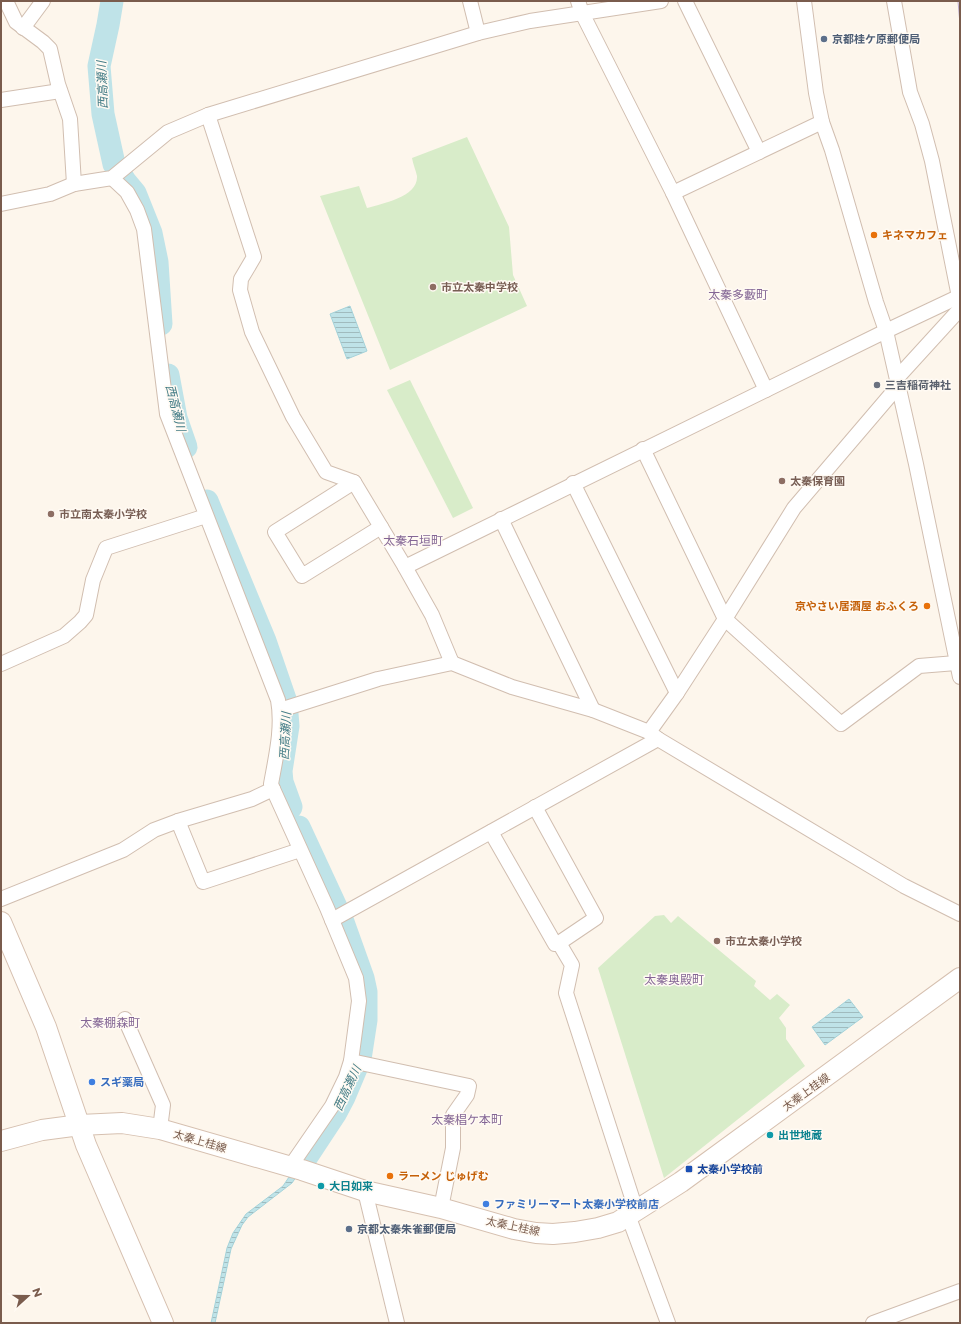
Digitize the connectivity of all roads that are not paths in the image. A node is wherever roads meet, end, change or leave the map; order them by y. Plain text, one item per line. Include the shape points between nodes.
1 (6, 1) edge
2 (43, 1) edge
3 (470, 1) edge
4 (661, 1) edge
5 (685, 1) edge
6 (804, 1) edge
7 (894, 1) edge
8 (580, 7) edge
9 (23, 28) junction
10 (478, 33) junction
11 (60, 91) junction
12 (1, 100) edge
13 (208, 115) junction
14 (822, 122) junction
15 (759, 152) junction
16 (117, 173) junction
17 (74, 184) junction
18 (673, 192) junction
19 (1, 204) edge
20 (960, 301) edge
21 (886, 331) junction
22 (898, 381) junction
23 (766, 390) junction
24 (643, 449) junction
25 (354, 482) junction
26 (574, 483) junction
27 (206, 516) junction
28 (500, 519) junction
29 (381, 527) junction
30 (405, 567) junction
31 (725, 619) junction
32 (452, 663) junction
33 (956, 663) junction
34 (1, 664) edge
35 (960, 677) edge
36 (677, 693) junction
37 (285, 709) junction
38 (593, 710) junction
39 (654, 735) junction
40 (273, 789) junction
41 (535, 807) junction
42 (178, 821) junction
43 (491, 832) junction
44 (300, 850) junction
45 (1, 899) edge
46 (960, 914) edge
47 (332, 920) junction
48 (1, 922) edge
49 (559, 943) junction
50 (960, 978) edge
51 (125, 1019) dead end
52 (351, 1062) junction
53 (80, 1125) junction
54 (160, 1129) junction
55 (1, 1141) edge
56 (296, 1169) junction
57 (365, 1191) junction
58 (440, 1208) junction
59 (632, 1213) junction
60 (959, 1295) edge
61 (163, 1323) edge
62 (396, 1323) edge
63 (668, 1323) edge
64 (873, 1323) edge

1 - 9 street via 16,22
2 - 9 street
3 - 10 street
4 - 8 street
5 - 15 street
6 - 14 street
7 - 20 street via 910,92 932,162
8 - 10 street
8 - 18 street
9 - 11 street via 50,49
10 - 13 street
11 - 12 street
11 - 17 street via 70,119
13 - 16 street via 168,132
13 - 25 street via 254,257 241,279 240,290 252,332 293,416 326,472
14 - 15 street
14 - 21 street
15 - 18 street
16 - 17 street
16 - 27 street via 144,229 167,414
17 - 19 street via 50,194
18 - 23 street
20 - 21 street
20 - 22 street
21 - 22 street
21 - 23 street
22 - 31 street via 794,508
22 - 33 street
23 - 24 street
24 - 26 street
24 - 31 street
25 - 29 street
25 - 29 street via 276,532 302,576
26 - 28 street
26 - 36 street
27 - 34 street via 106,548 93,580 86,615 80,622 64,636
27 - 37 street via 278,700
28 - 30 street
28 - 38 street
29 - 30 street
30 - 32 street via 432,615
31 - 33 street via 841,724 919,666
31 - 36 street
32 - 37 street via 378,679
32 - 38 street via 512,687
33 - 35 street
36 - 39 street
37 - 40 street via 271,784
38 - 39 street
39 - 41 street
39 - 46 street via 904,886
40 - 42 street via 252,799
40 - 44 street
41 - 43 street
41 - 49 street via 596,918
42 - 44 street via 203,882
42 - 45 street via 154,830 123,850
43 - 47 street
43 - 49 street via 555,944
44 - 47 street
47 - 52 street via 356,978 359,1001
48 - 53 main road via 46,1027
49 - 59 street via 572,965 566,993
50 - 59 main road, 太秦上桂線 via 741,1140
51 - 54 street via 163,1105
52 - 56 street via 332,1106
52 - 58 street via 468,1086 467,1094 453,1115 453,1148
53 - 54 main road, 太秦上桂線 via 122,1123
53 - 55 main road, 太秦上桂線 via 42,1130
53 - 61 main road
54 - 56 main road, 太秦上桂線
56 - 57 main road, 太秦上桂線
57 - 58 main road, 太秦上桂線
57 - 62 street
58 - 59 main road, 太秦上桂線 via 514,1229 553,1234 598,1228 618,1222
59 - 63 street
60 - 64 street

